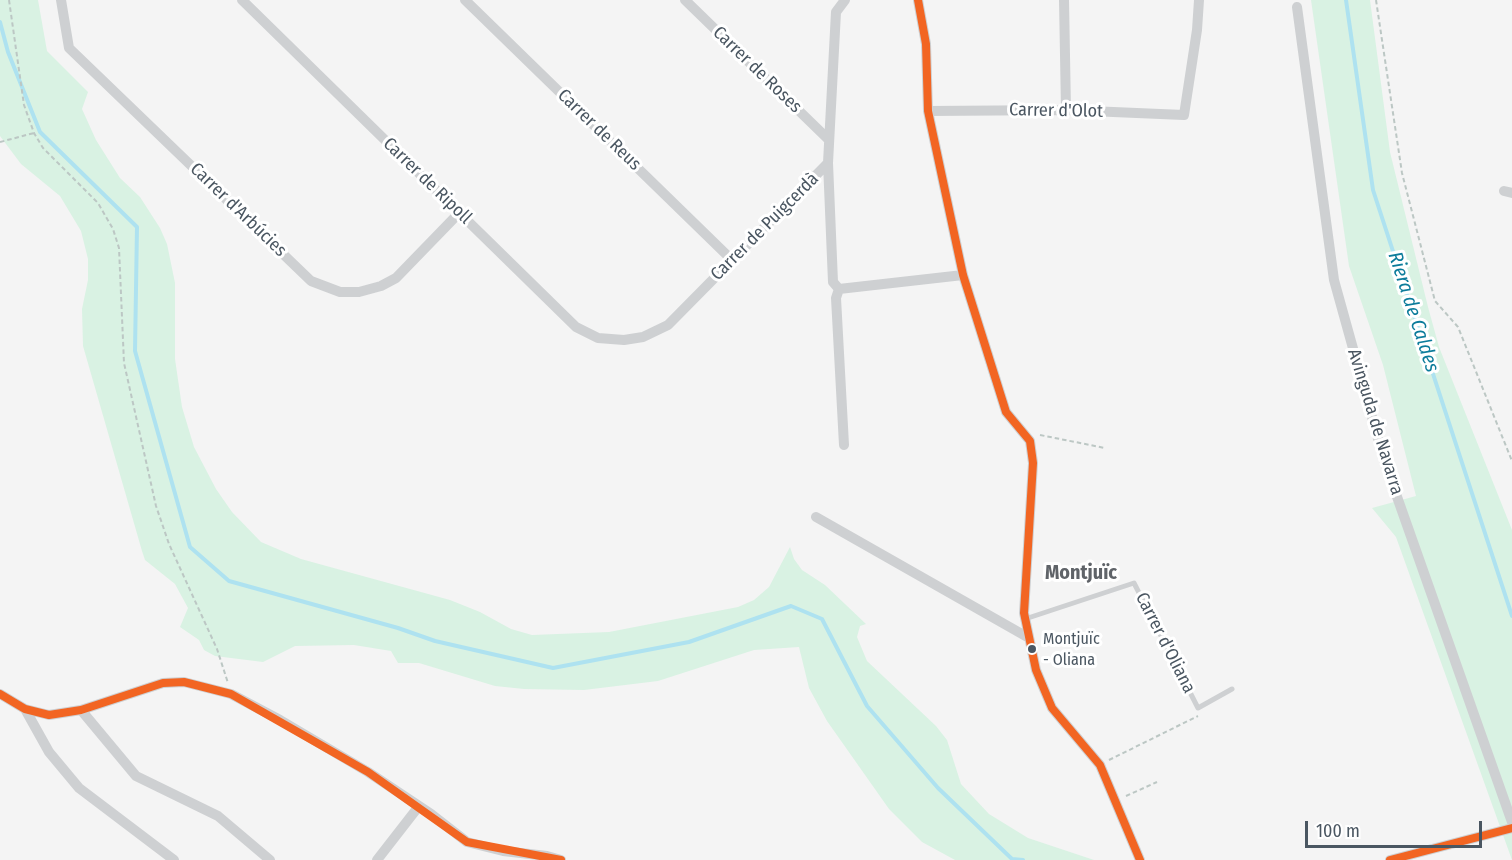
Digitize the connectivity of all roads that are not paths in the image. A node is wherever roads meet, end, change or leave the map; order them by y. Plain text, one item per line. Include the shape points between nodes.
1 (61, 0) edge
2 (242, 0) edge
3 (465, 0) edge
4 (685, 0) edge
5 (845, 0) edge
6 (918, 0) edge
7 (1064, 0) edge
8 (1199, 0) edge
9 (1297, 6) dead end
10 (1066, 110) junction
11 (927, 111) junction
12 (829, 140) junction
13 (828, 163) junction
14 (459, 213) junction
15 (732, 260) junction
16 (963, 275) junction
17 (839, 289) junction
18 (624, 340) joint
19 (844, 445) dead end
20 (816, 517) dead end
21 (1025, 619) junction
22 (1029, 638) junction
23 (1232, 689) dead end
24 (0, 694) edge
25 (25, 709) junction
26 (81, 710) junction
27 (419, 806) junction
28 (1512, 822) edge
29 (1512, 828) edge
30 (174, 860) edge
31 (270, 860) edge
32 (377, 860) edge
33 (561, 860) edge
34 (1140, 860) edge
35 (1390, 860) edge

1 - 14 street, Carrer d'Arbúcies via 69,48 311,281 340,292 381,286 396,278
2 - 14 street, Carrer de Ripoll
3 - 15 street, Carrer de Reus
4 - 12 street, Carrer de Roses
5 - 12 street, Carrer de Puigcerdà via 836,12
6 - 11 street via 926,44
7 - 10 street
8 - 10 street, Carrer d'Olot via 1184,115
9 - 28 street, Avinguda de Navarra via 1334,280 1384,460
10 - 11 street, Carrer d'Olot
11 - 16 street
12 - 13 street, Carrer de Puigcerdà
13 - 15 street, Carrer de Puigcerdà
13 - 17 street via 833,282
14 - 18 street, Carrer de Ripoll via 576,327 598,338
15 - 18 street, Carrer de Puigcerdà via 668,326
16 - 17 street
16 - 21 street via 1006,412 1030,441 1034,464
17 - 19 street via 836,298
20 - 22 street
21 - 22 street
21 - 23 lane, Carrer d'Oliana via 1134,583 1198,708
22 - 34 street via 1036,670 1052,708 1100,765
24 - 25 street
25 - 26 street via 49,715
25 - 30 street via 49,752 80,788
26 - 27 street via 163,684 184,682 231,694
26 - 31 street via 136,776 218,816
27 - 32 street
27 - 33 street via 467,842
29 - 35 street

